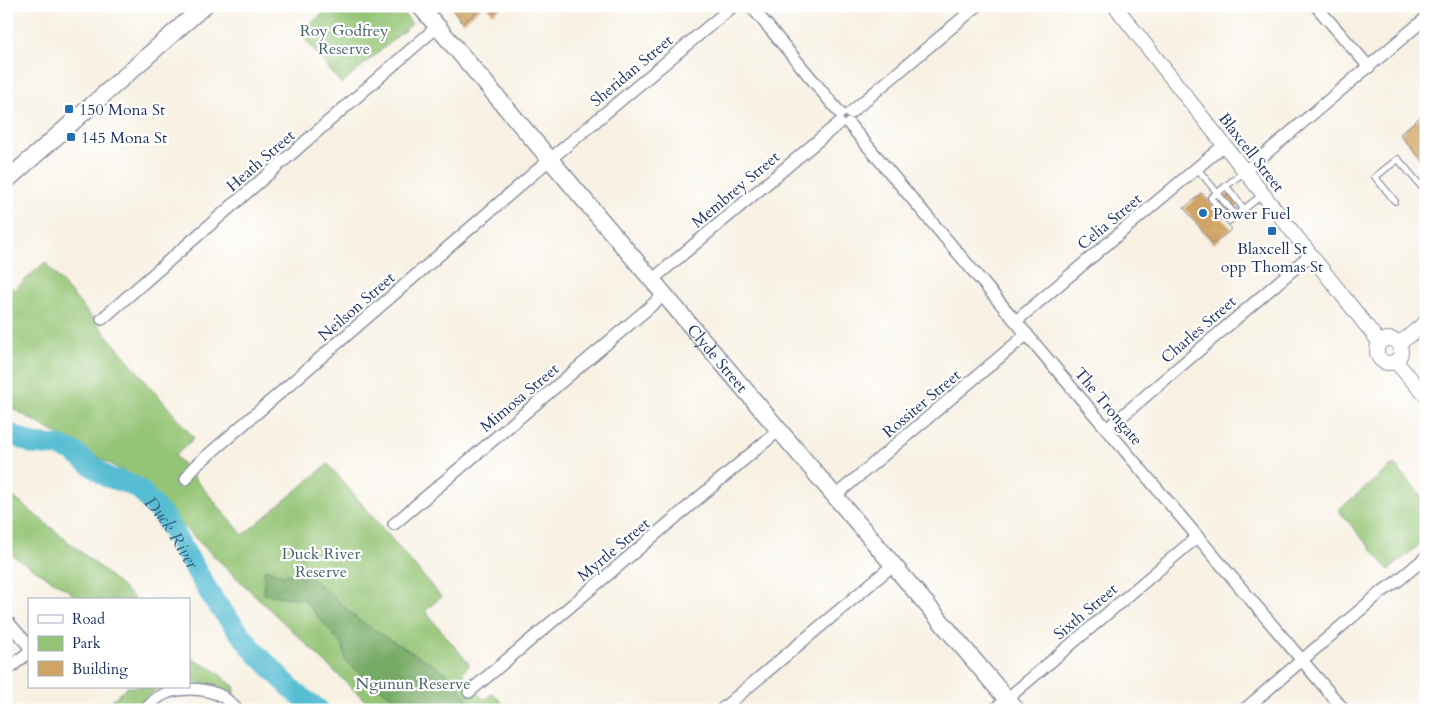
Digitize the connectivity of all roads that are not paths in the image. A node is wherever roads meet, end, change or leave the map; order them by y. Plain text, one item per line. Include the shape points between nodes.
1 (204, 6) edge
2 (420, 6) edge
3 (733, 6) edge
4 (751, 6) edge
5 (977, 6) edge
6 (1115, 6) edge
7 (1316, 6) edge
8 (1426, 18) edge
9 (438, 26) junction
10 (1369, 67) junction
11 (845, 118) junction
12 (1224, 145) junction
13 (550, 159) junction
14 (1197, 168) junction
15 (1245, 171) junction
16 (6, 181) edge
17 (1226, 186) junction
18 (1426, 192) edge
19 (1218, 193) junction
20 (1263, 194) junction
21 (1395, 201) dead end
22 (1244, 209) junction
23 (1236, 216) junction
24 (1310, 255) junction
25 (652, 280) junction
26 (665, 294) junction
27 (102, 319) dead end
28 (1016, 321) junction
29 (1426, 322) edge
30 (1027, 334) junction
31 (1380, 343) junction
32 (1398, 343) junction
33 (1395, 361) junction
34 (1426, 396) edge
35 (1107, 429) junction
36 (779, 430) junction
37 (186, 480) dead end
38 (835, 496) junction
39 (394, 524) dead end
40 (1197, 537) junction
41 (1426, 557) edge
42 (893, 565) junction
43 (6, 620) edge
44 (28, 645) edge
45 (28, 653) edge
46 (1302, 661) junction
47 (6, 671) edge
48 (469, 692) dead end
49 (1006, 706) edge
50 (145, 710) edge
51 (237, 710) edge
52 (721, 710) edge
53 (1244, 710) edge
54 (1344, 710) edge

1 - 16 main road
2 - 9 main road, Clyde Street
3 - 13 street, Sheridan Street
4 - 11 street, The Trongate
5 - 11 street, Membrey Street
6 - 12 street, Blaxcell Street
7 - 10 street
8 - 10 street
9 - 13 main road, Clyde Street
9 - 27 street, Heath Street
10 - 15 street
11 - 25 street, Membrey Street
11 - 28 street, The Trongate
12 - 14 street, Celia Street
12 - 15 street, Blaxcell Street
13 - 25 main road, Clyde Street
13 - 37 street, Neilson Street via 193,468
14 - 19 lane
14 - 28 street, Celia Street
15 - 17 lane
15 - 20 street, Blaxcell Street
17 - 19 lane
17 - 22 lane
18 - 21 lane via 1398,158 1375,177
19 - 23 lane
19 - 23 lane via 1211,198 1229,221
20 - 22 lane
20 - 24 street, Blaxcell Street
22 - 23 lane
24 - 31 street, Blaxcell Street
24 - 35 street, Charles Street
25 - 26 main road, Clyde Street
26 - 36 main road, Clyde Street
26 - 39 street, Mimosa Street
28 - 30 street, The Trongate
29 - 32 street
30 - 35 street, The Trongate
30 - 38 street, Rossiter Street
31 - 32 street via 1387,339
31 - 33 street via 1379,357 1388,363
32 - 33 street via 1401,352
33 - 34 street
35 - 40 street, The Trongate
36 - 38 main road, Clyde Street
36 - 48 street, Myrtle Street
38 - 42 main road, Clyde Street
40 - 46 street, The Trongate
40 - 49 street, Sixth Street
41 - 46 street
42 - 49 main road, Clyde Street
42 - 52 street
43 - 44 street
45 - 47 street
46 - 53 street
46 - 54 street, The Trongate
50 - 51 street via 159,697 180,689 205,691 222,697

